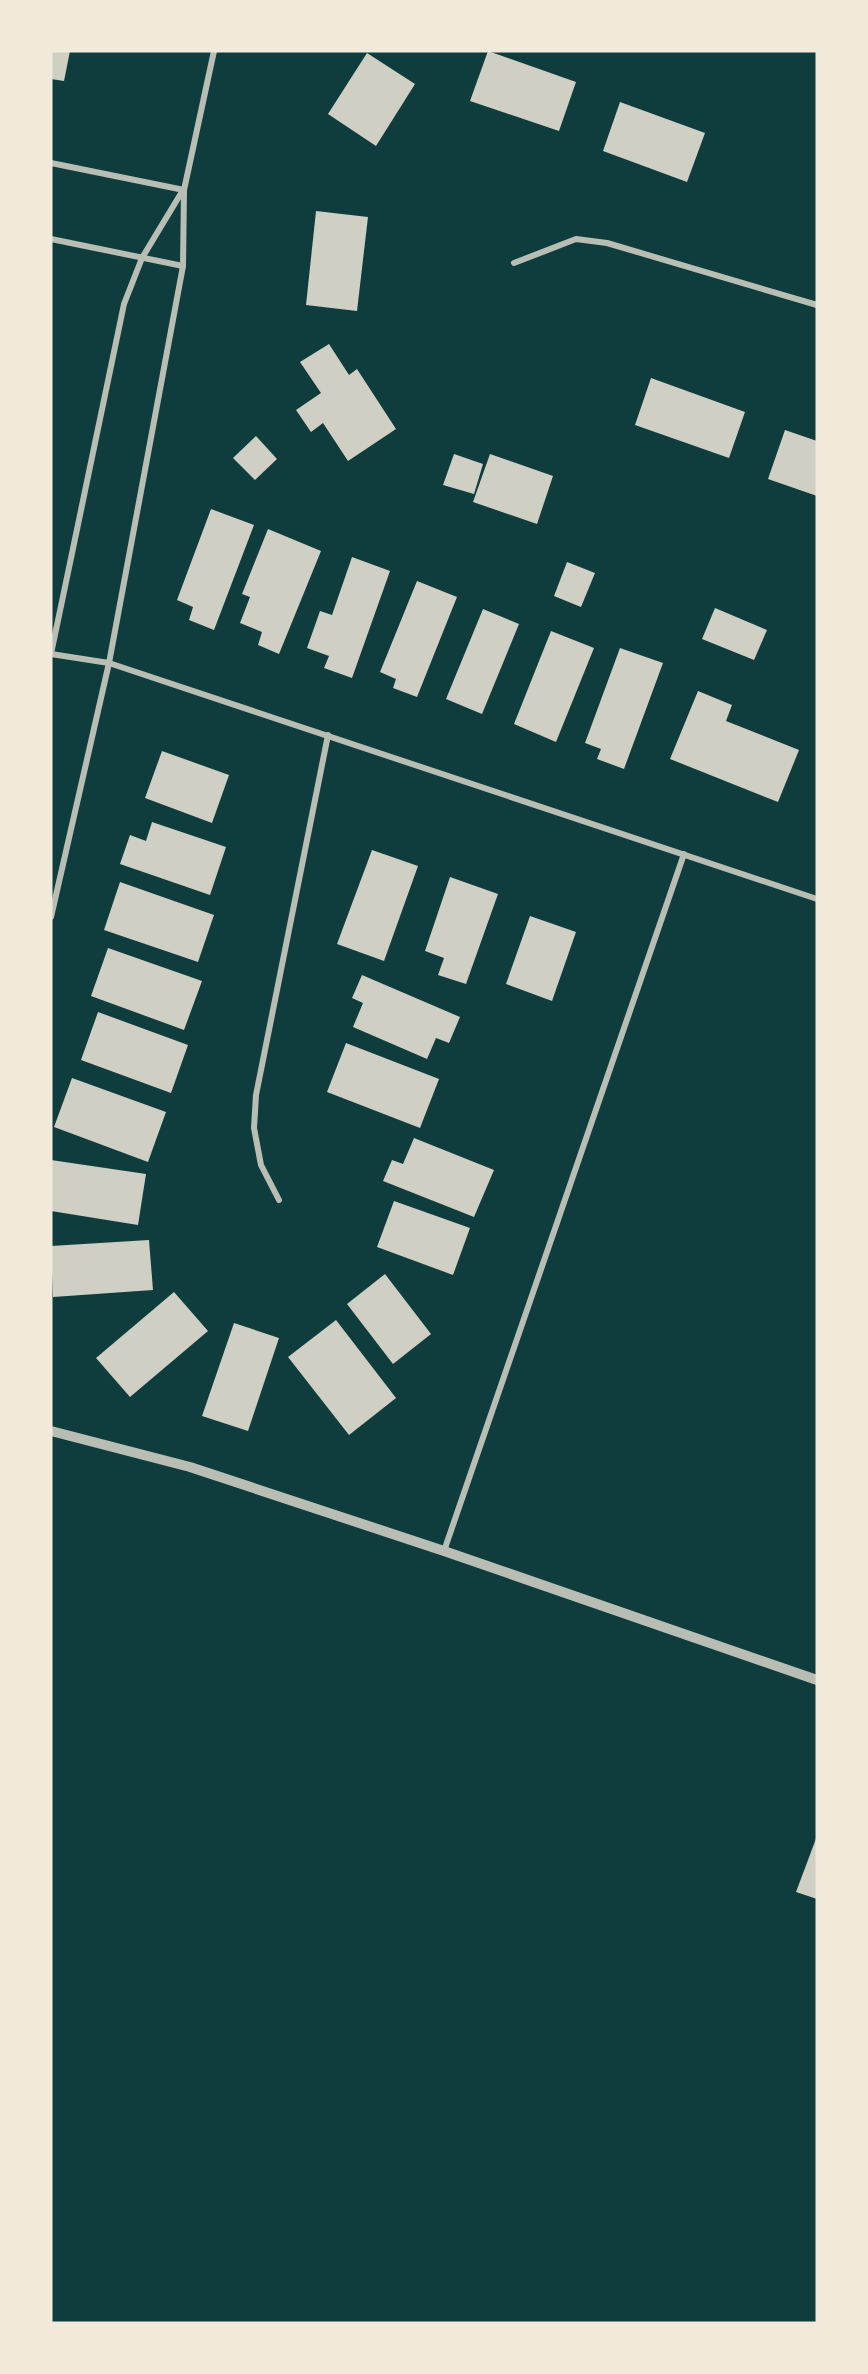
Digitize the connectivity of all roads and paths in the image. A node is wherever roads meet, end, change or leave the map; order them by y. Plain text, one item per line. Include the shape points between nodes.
1 (214, 51) edge
2 (51, 163) edge
3 (184, 190) junction
4 (51, 239) edge
5 (142, 258) junction
6 (514, 263) dead end
7 (183, 266) junction
8 (817, 305) edge
9 (51, 654) edge
10 (109, 663) junction
11 (328, 735) junction
12 (684, 854) junction
13 (817, 899) edge
14 (51, 917) edge
15 (279, 1200) dead end
16 (51, 1431) edge
17 (444, 1551) junction
18 (817, 1680) edge

1 - 3 street
2 - 3 street
3 - 5 street
3 - 7 street
4 - 5 street
5 - 7 street
5 - 9 street via 124,304
6 - 8 street via 576,239 608,243
7 - 10 street
9 - 10 street
10 - 11 street
10 - 14 street
11 - 12 street
11 - 15 street via 256,1095 254,1128 261,1165
12 - 13 street
12 - 17 street
16 - 17 street via 190,1467
17 - 18 street

